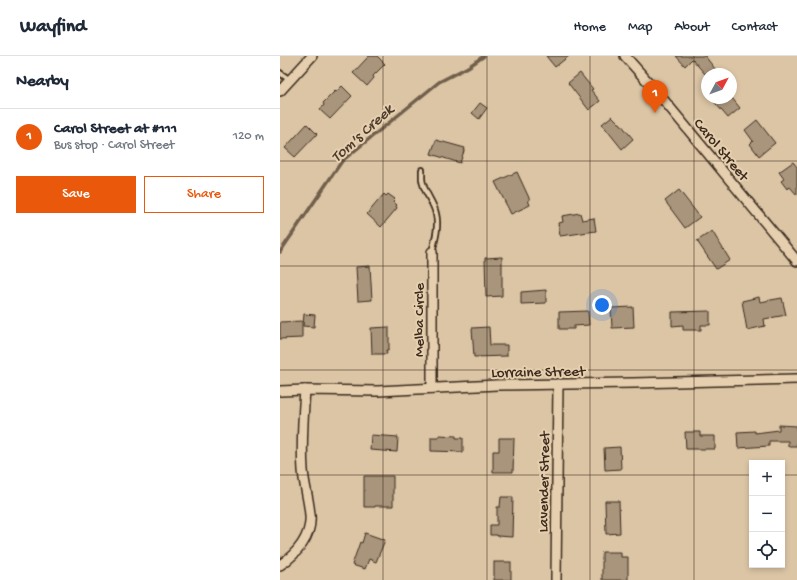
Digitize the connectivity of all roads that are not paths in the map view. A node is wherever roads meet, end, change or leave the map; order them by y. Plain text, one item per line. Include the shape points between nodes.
1 (312, 56) edge
2 (625, 56) edge
3 (280, 74) edge
4 (290, 80) junction
5 (280, 91) edge
6 (422, 170) dead end
7 (432, 252) joint
8 (797, 261) edge
9 (797, 379) edge
10 (558, 384) junction
11 (432, 388) junction
12 (305, 390) junction
13 (280, 391) edge
14 (280, 565) edge
15 (556, 580) edge

1 - 4 street
2 - 8 street, Carol Street
3 - 4 lane
4 - 5 street
6 - 7 lane via 426,192 437,215 437,233
7 - 11 street, Melba Circle
9 - 10 street, Lorraine Street
10 - 11 street, Lorraine Street
10 - 15 street, Lavender Street
11 - 12 street, Lorraine Street via 378,391
12 - 13 street, Lorraine Street
12 - 14 street via 303,471 310,517 302,544

